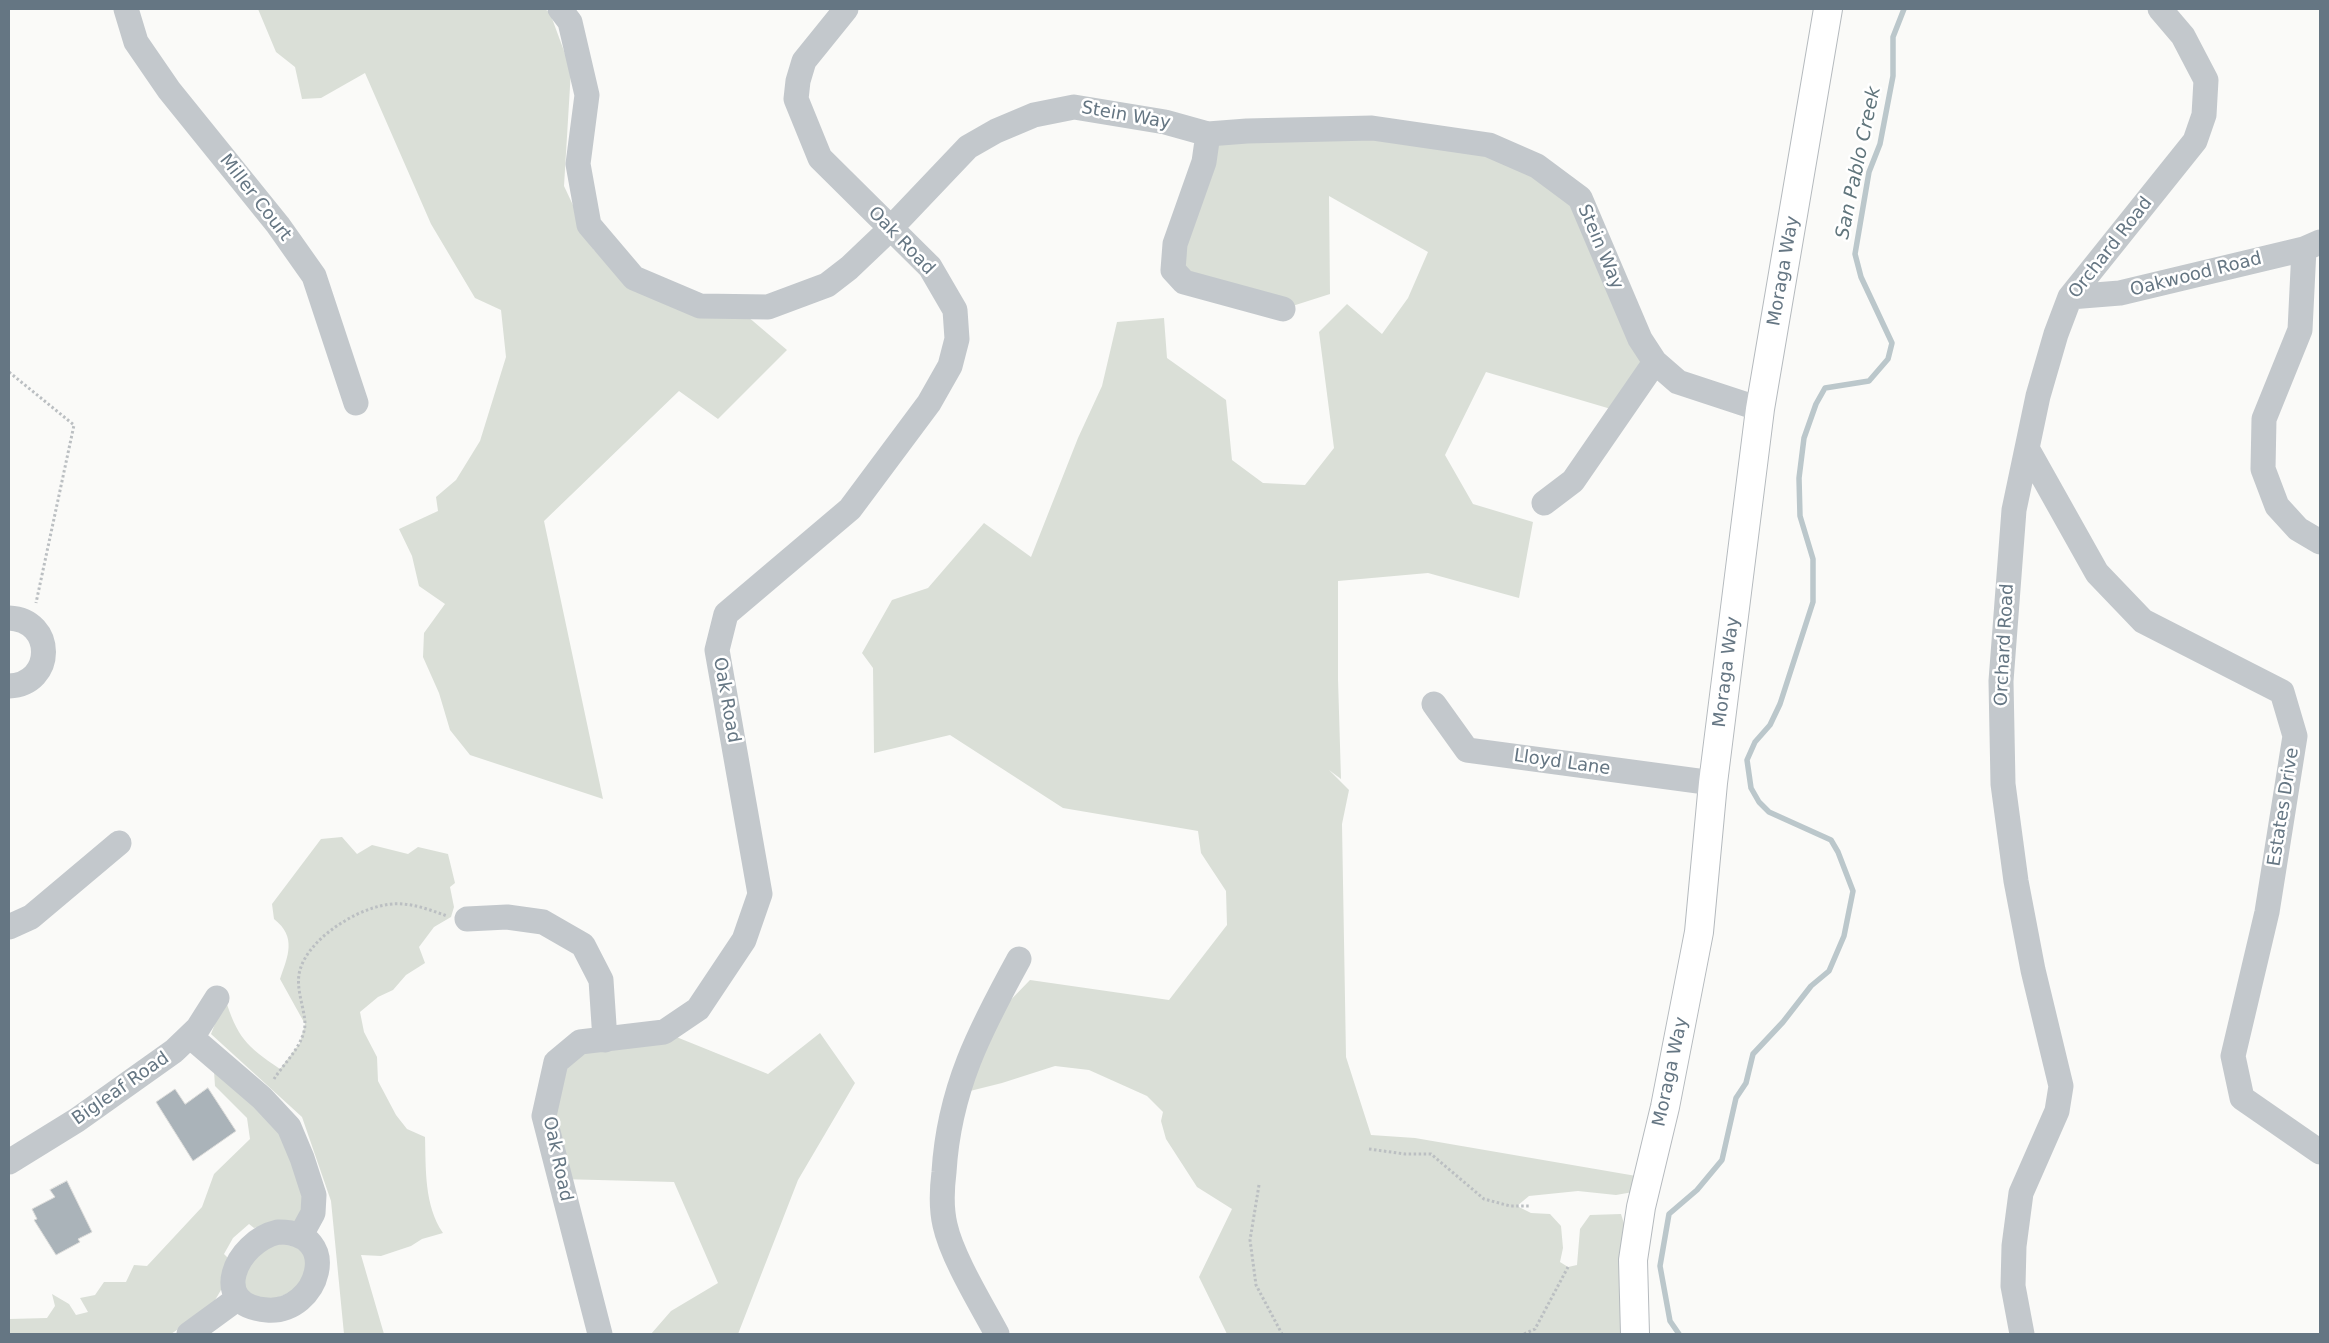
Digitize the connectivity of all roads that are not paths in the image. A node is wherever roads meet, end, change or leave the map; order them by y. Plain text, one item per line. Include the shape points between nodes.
1 (126, 9) edge
2 (560, 9) edge
3 (846, 9) edge
4 (1828, 9) edge
5 (2160, 9) edge
6 (1208, 134) junction
7 (890, 229) junction
8 (2312, 245) edge
9 (2070, 297) junction
10 (1283, 309) dead end
11 (1655, 362) junction
12 (356, 403) dead end
13 (1760, 408) junction
14 (2028, 450) junction
15 (1544, 502) dead end
16 (2320, 542) edge
17 (20, 622) edge
18 (9, 686) edge
19 (1434, 704) dead end
20 (1713, 784) junction
21 (119, 843) dead end
22 (468, 919) road end
23 (9, 928) edge
24 (1020, 960) dead end
25 (217, 998) dead end
26 (191, 1037) junction
27 (605, 1040) junction
28 (2320, 1152) edge
29 (9, 1162) edge
30 (301, 1235) junction
31 (237, 1299) junction
32 (189, 1334) edge
33 (600, 1334) edge
34 (997, 1334) edge
35 (1635, 1334) edge
36 (2022, 1334) edge

1 - 12 street, Miller Court via 136,42 169,90 278,225 314,276
2 - 7 street, Stein Way via 570,22 586,95 578,164 589,225 634,278 700,306 768,307 827,285
3 - 7 street, Oak Road via 804,61 796,99 820,158
4 - 13 main road, Moraga Way
5 - 9 street, Orchard Road via 2183,36 2206,80 2204,115 2195,141
6 - 7 street, Stein Way via 1165,122 1074,106 1034,115 968,147
6 - 10 street via 1204,162 1175,244 1173,270 1184,282
6 - 11 street, Stein Way via 1372,128 1489,145 1537,166 1580,198 1640,339
7 - 27 street, Oak Road via 930,267 955,310 957,339 950,366 929,403 850,509 726,614 717,650 760,894 744,940 698,1009 664,1032
8 - 9 street, Oakwood Road via 2120,293
8 - 16 street via 2300,330 2264,419 2264,470 2277,506 2298,529
9 - 14 street, Orchard Road via 2038,396
11 - 13 street, Stein Way via 1678,382
11 - 15 street via 1573,482
13 - 20 main road, Moraga Way
14 - 28 street, Estates Drive via 2097,573 2143,621 2282,692 2295,736 2267,912 2233,1056 2242,1098
14 - 36 street, Orchard Road via 2014,510 2002,671 2003,784 2016,881 2061,1086 2057,1111 2021,1193 2013,1286
17 - 18 street via 42,640 43,661 31,679
19 - 20 street, Lloyd Lane via 1466,750
20 - 35 main road, Moraga Way via 1699,932 1665,1107 1641,1207 1635,1251
21 - 23 street via 31,917
22 - 27 street via 506,917 543,922 583,945 601,980
24 - 34 street via 980,1030 959,1085 946,1138 943,1181 944,1224
25 - 26 street, Bigleaf Road
26 - 29 street, Bigleaf Road via 77,1120
26 - 30 street via 262,1098 289,1127 311,1184 314,1202 314,1213
27 - 33 street, Oak Road via 580,1042 556,1062 544,1116
30 - 31 street via 271,1234 245,1250 236,1266 234,1278
30 - 31 street via 313,1248 318,1262 314,1282 302,1297 287,1307 274,1310 250,1306
31 - 32 street

